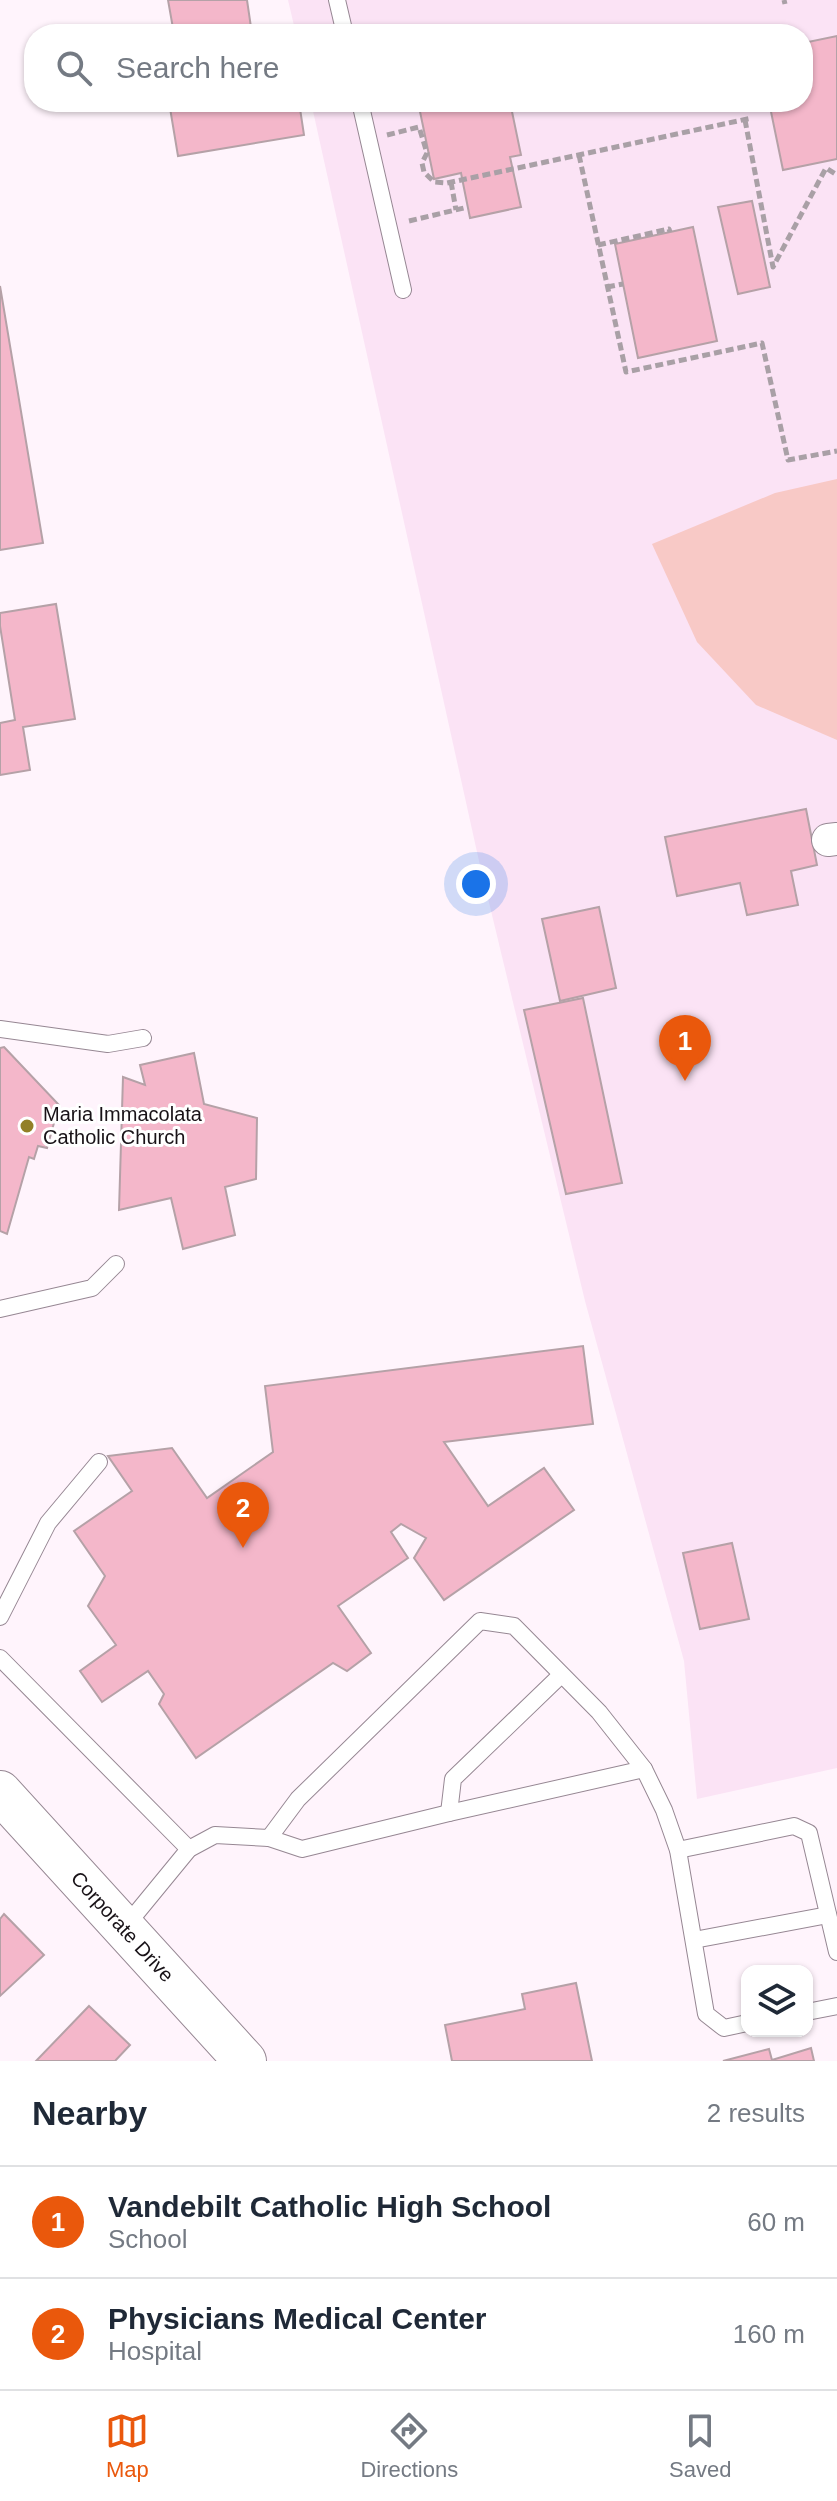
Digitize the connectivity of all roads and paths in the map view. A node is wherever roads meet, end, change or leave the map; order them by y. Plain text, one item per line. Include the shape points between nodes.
1 (337, 0) edge
2 (343, 24) edge
3 (362, 112) edge
4 (752, 118) dead end
5 (745, 120) junction
6 (369, 139) junction
7 (579, 155) junction
8 (837, 175) edge
9 (451, 182) junction
10 (468, 207) dead end
11 (456, 210) junction
12 (389, 227) junction
13 (670, 232) dead end
14 (598, 245) junction
15 (623, 284) dead end
16 (607, 287) junction
17 (403, 290) dead end
18 (837, 451) edge
19 (0, 1029) edge
20 (143, 1038) dead end
21 (116, 1264) dead end
22 (0, 1309) edge
23 (99, 1462) dead end
24 (0, 1617) edge
25 (0, 1658) edge
26 (561, 1675) junction
27 (644, 1769) junction
28 (0, 1792) edge
29 (449, 1813) junction
30 (269, 1838) junction
31 (189, 1849) junction
32 (678, 1850) junction
33 (828, 1915) junction
34 (124, 1928) junction
35 (694, 1940) junction
36 (837, 1952) edge
37 (837, 2006) edge
38 (813, 2011) edge
39 (741, 2024) edge
40 (245, 2061) edge

1 - 2 lane
3 - 6 lane
4 - 5 path
5 - 7 path
5 - 8 path via 773,267 826,168
6 - 9 path via 419,127 427,153 424,172 434,182
6 - 12 lane
7 - 9 path
7 - 14 path
9 - 11 path
10 - 11 path
11 - 12 path
12 - 17 lane
13 - 14 path
14 - 16 path
15 - 16 path
16 - 18 path via 626,372 762,343 788,460
19 - 20 lane via 108,1044
21 - 22 lane via 92,1288
23 - 24 lane via 48,1523
25 - 31 lane
26 - 27 lane
26 - 29 lane via 453,1779
26 - 30 lane via 514,1626 480,1621 298,1799
27 - 29 lane
27 - 32 lane
28 - 34 street, Corporate Drive
29 - 30 lane via 302,1849
30 - 31 lane via 215,1835
31 - 34 lane
32 - 33 lane via 794,1826 809,1833
32 - 35 lane
33 - 35 lane
33 - 36 lane
34 - 40 street, Corporate Drive
35 - 39 lane via 706,2014 724,2028
37 - 38 lane

